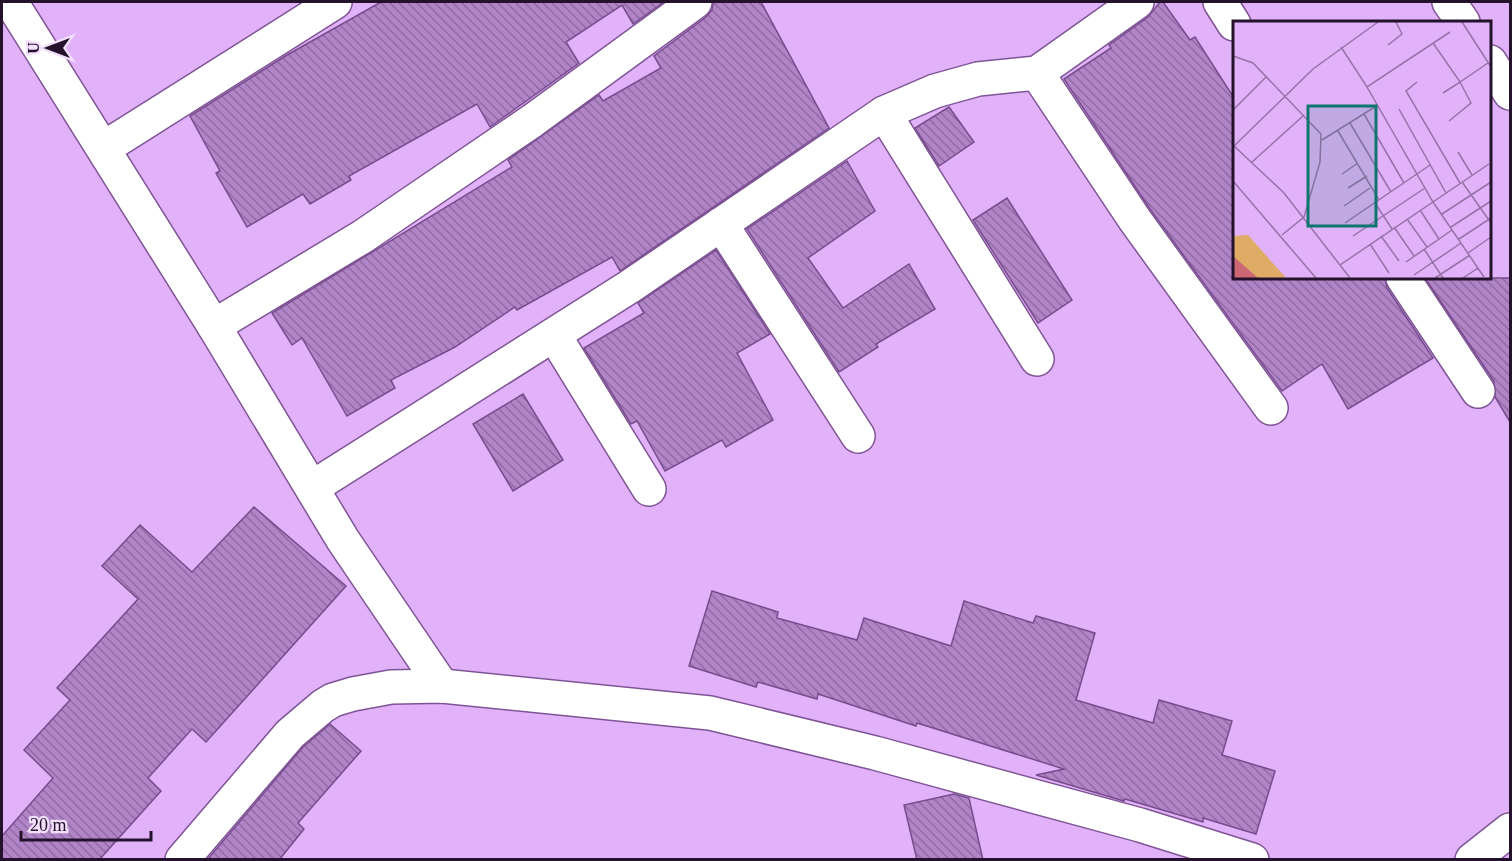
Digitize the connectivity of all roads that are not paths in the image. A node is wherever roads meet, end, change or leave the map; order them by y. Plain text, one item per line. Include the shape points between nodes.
1 (11, 2) edge
2 (335, 2) edge
3 (695, 2) edge
4 (1137, 2) edge
5 (1449, 2) edge
6 (1462, 21) edge
7 (1491, 64) edge
8 (1037, 73) junction
9 (1510, 93) edge
10 (884, 113) junction
11 (104, 148) junction
12 (721, 224) junction
13 (1404, 279) edge
14 (214, 326) junction
15 (554, 335) junction
16 (1037, 359) dead end
17 (1479, 391) dead end
18 (1271, 408) dead end
19 (858, 436) dead end
20 (313, 487) junction
21 (650, 489) dead end
22 (442, 686) junction
23 (1510, 830) edge
24 (182, 860) edge
25 (1252, 860) edge
26 (1472, 860) edge

1 - 11 street
2 - 11 street
3 - 14 street via 532,121 362,237
4 - 8 street
5 - 6 street
7 - 9 street
8 - 10 street via 978,79 935,91
8 - 18 street via 1135,220
10 - 12 street
10 - 16 street
11 - 14 street
12 - 15 street
12 - 19 street
13 - 17 street
14 - 20 street
15 - 20 street
15 - 21 street
20 - 22 street via 375,591
22 - 24 street via 391,687 353,694 322,706 290,734
22 - 25 street via 710,713 875,753 1140,825
23 - 26 street

